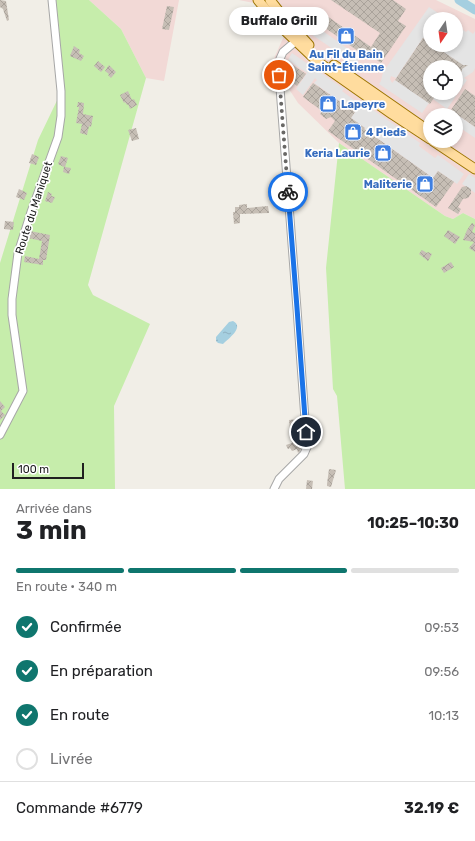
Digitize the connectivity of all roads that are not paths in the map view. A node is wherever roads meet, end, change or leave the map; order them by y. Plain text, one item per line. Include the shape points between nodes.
1 (52, 0) edge
2 (258, 0) edge
3 (271, 7) edge
4 (300, 40) junction
5 (423, 127) edge
6 (423, 134) edge
7 (444, 148) edge
8 (453, 148) edge
9 (475, 163) edge
10 (475, 169) edge
11 (0, 434) edge
12 (274, 489) edge

1 - 11 street, Route du Maniquet via 61,116 58,137 18,253 12,315 23,392
2 - 3 main road
3 - 4 main road
4 - 5 main road
4 - 6 main road via 318,62
4 - 12 street via 282,52 279,75 307,447 304,454 278,479
7 - 10 main road
8 - 9 main road

